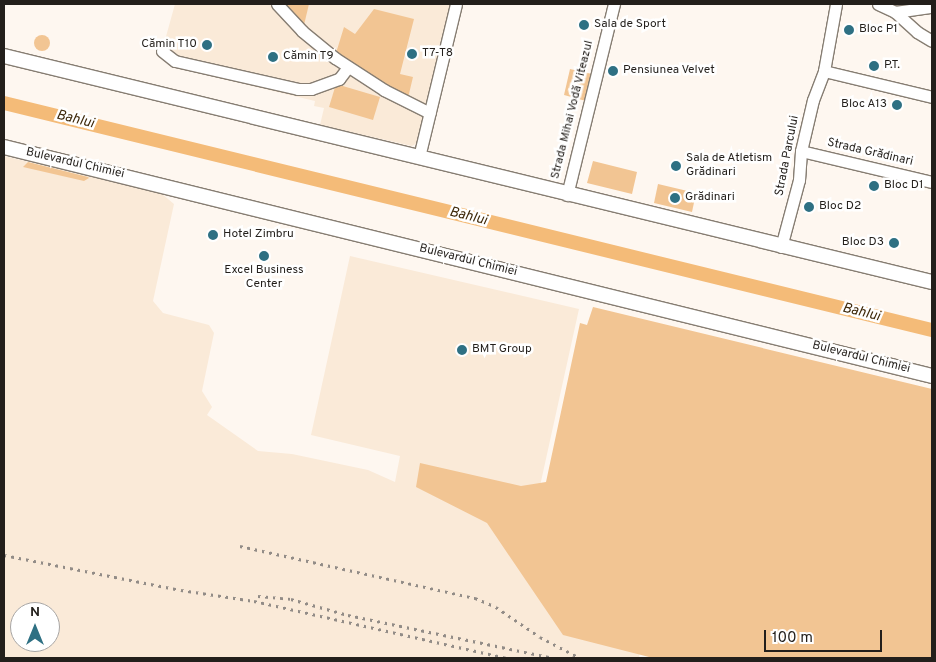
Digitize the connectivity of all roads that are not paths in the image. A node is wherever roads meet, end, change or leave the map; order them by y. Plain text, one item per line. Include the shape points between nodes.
1 (277, 4) edge
2 (456, 4) edge
3 (614, 4) edge
4 (836, 4) edge
5 (878, 4) edge
6 (932, 7) edge
7 (895, 12) junction
8 (932, 41) edge
9 (162, 51) dead end
10 (4, 56) edge
11 (348, 67) junction
12 (824, 71) junction
13 (932, 98) edge
14 (430, 113) junction
15 (4, 147) edge
16 (801, 151) junction
17 (419, 157) junction
18 (932, 182) edge
19 (567, 195) junction
20 (782, 247) junction
21 (932, 282) edge
22 (932, 376) edge

1 - 11 street via 302,31
2 - 14 street
3 - 19 street, Strada Mihai Vodă Viteazul
4 - 12 street, Strada Parcului
5 - 7 street
6 - 7 street
7 - 8 street
9 - 11 street via 175,61 298,89 311,89 339,79
10 - 17 main road
11 - 14 street via 405,103
12 - 13 street
12 - 16 street, Strada Parcului via 813,100
14 - 17 street
15 - 22 main road, Bulevardul Chimiei
16 - 18 street, Strada Grădinari
16 - 20 street, Strada Parcului via 799,180
17 - 19 main road
19 - 20 main road
20 - 21 main road

